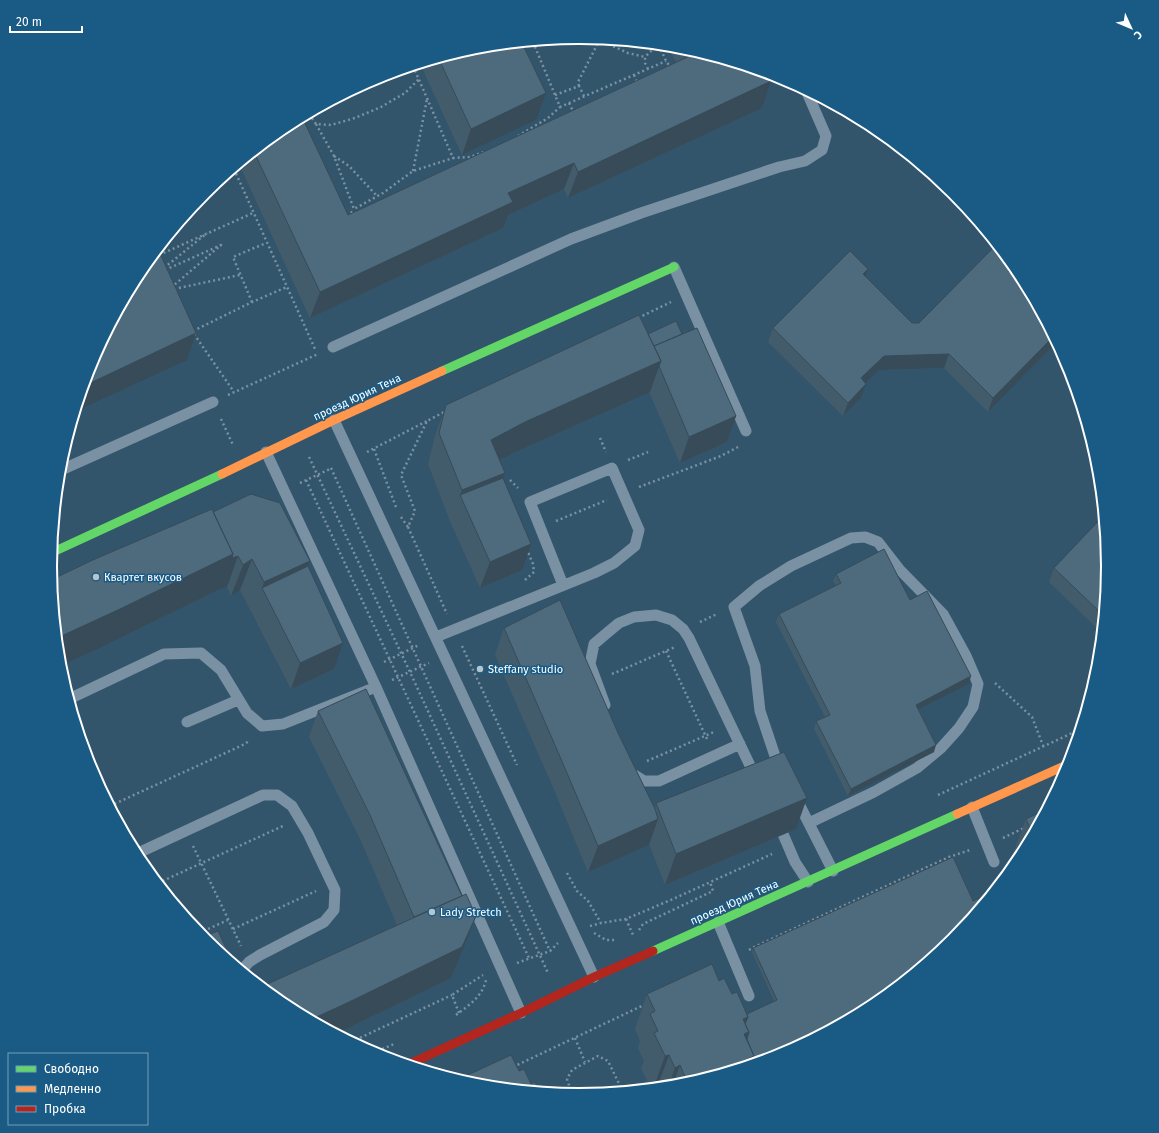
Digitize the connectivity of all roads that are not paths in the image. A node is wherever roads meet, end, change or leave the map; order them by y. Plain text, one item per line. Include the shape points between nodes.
1 (809, 97) edge
2 (674, 266) joint
3 (333, 347) road end
4 (213, 402) road end
5 (334, 420) junction
6 (746, 431) road end
7 (266, 452) junction
8 (67, 468) edge
9 (57, 550) edge
10 (563, 585) junction
11 (436, 637) junction
12 (376, 687) junction
13 (74, 696) edge
14 (238, 700) junction
15 (610, 718) edge
16 (187, 722) dead end
17 (740, 744) junction
18 (628, 765) edge
19 (1061, 767) edge
20 (785, 776) edge
21 (761, 789) edge
22 (792, 790) edge
23 (972, 807) junction
24 (809, 823) junction
25 (783, 834) edge
26 (142, 851) edge
27 (994, 862) dead end
28 (833, 871) junction
29 (808, 882) junction
30 (718, 922) junction
31 (245, 967) edge
32 (594, 977) junction
33 (748, 996) dead end
34 (521, 1013) junction
35 (414, 1062) edge

1 - 3 lane via 826,136 822,150 805,161 779,167 606,225
2 - 5 street, проезд Юрия Тена
2 - 6 lane
4 - 8 lane
5 - 7 street, проезд Юрия Тена
5 - 11 lane
7 - 9 street, проезд Юрия Тена
7 - 12 lane
10 - 10 lane via 614,563 635,546 639,530 612,468 530,502
10 - 11 lane
11 - 32 lane
12 - 14 lane via 283,724 262,726 247,713
12 - 34 lane
13 - 14 lane via 164,654 201,653 221,670
14 - 16 lane
15 - 17 lane via 595,688 590,664 594,644 619,623 634,616 656,615 672,620 683,629
17 - 18 lane via 659,781 644,781 631,773
17 - 21 lane
19 - 23 street, проезд Юрия Тена
20 - 24 lane via 775,756 760,711 756,666 734,607 759,586 791,566 851,538 865,537 878,542 899,569 943,614 978,684 973,707 959,728 941,748 917,768
22 - 24 lane
23 - 27 lane
23 - 28 street, проезд Юрия Тена
24 - 28 lane
25 - 29 lane via 795,862
26 - 31 lane via 263,795 277,795 292,806 335,890 334,910 324,922 260,955
28 - 29 street, проезд Юрия Тена
29 - 30 street, проезд Юрия Тена
30 - 32 street, проезд Юрия Тена
30 - 33 lane
32 - 34 street, проезд Юрия Тена
34 - 35 street, проезд Юрия Тена

